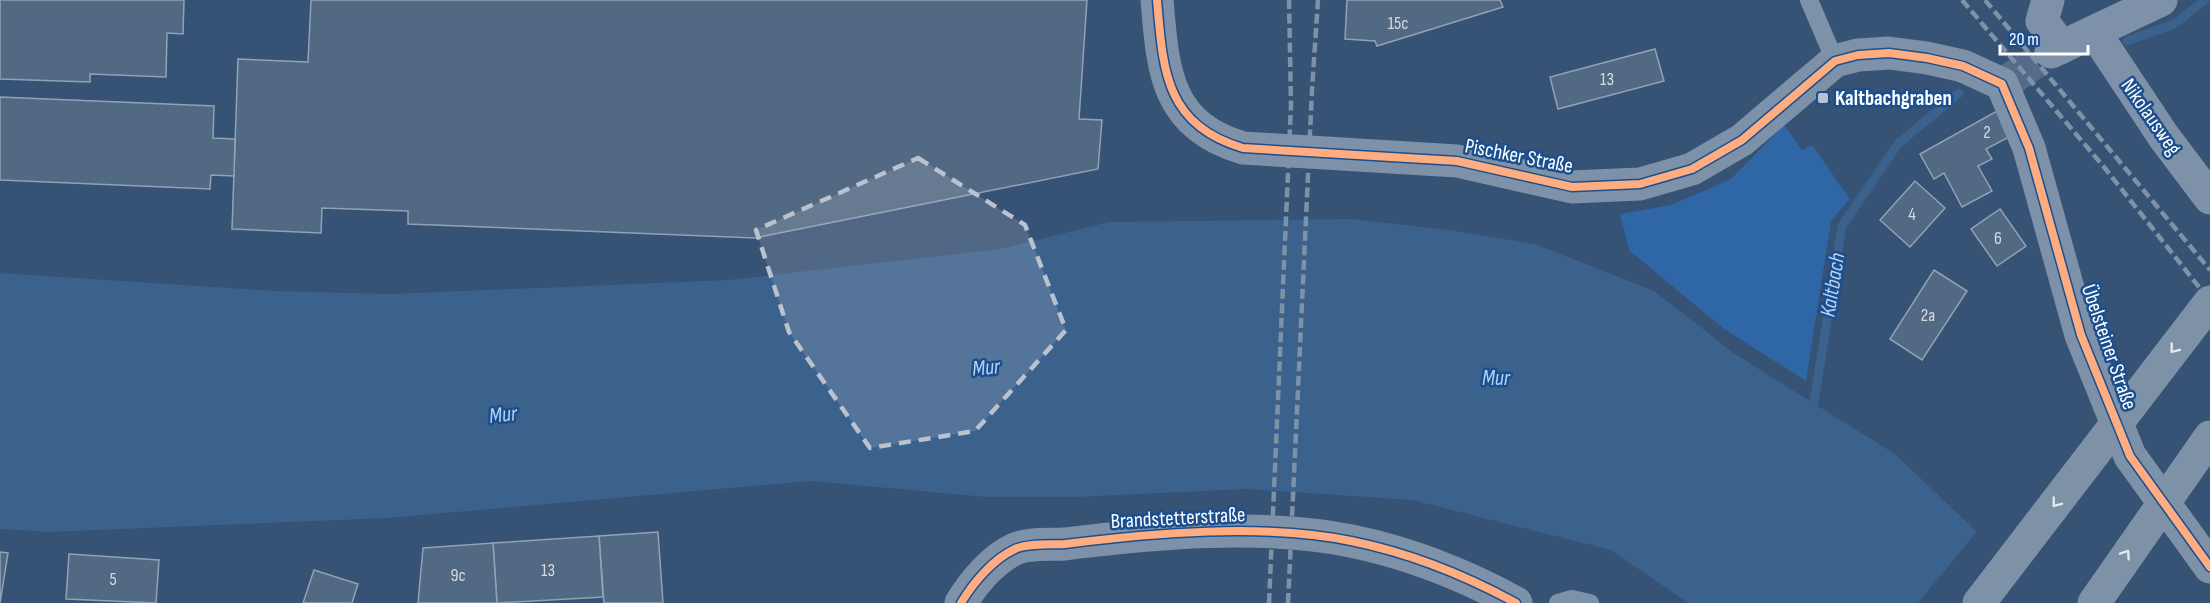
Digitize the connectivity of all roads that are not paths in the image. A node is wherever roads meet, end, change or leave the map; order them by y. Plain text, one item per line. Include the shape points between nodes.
1 (1157, 0) edge
2 (1809, 0) edge
3 (2048, 0) edge
4 (2161, 0) edge
5 (2095, 33) junction
6 (1835, 60) junction
7 (2210, 198) edge
8 (2210, 302) edge
9 (2210, 437) edge
10 (2210, 567) edge
11 (961, 603) edge
12 (1516, 603) edge
13 (1558, 603) edge
14 (1590, 603) edge
15 (1979, 603) edge
16 (2094, 603) edge

1 - 6 street, Pischker Straße via 1166,78 1181,110 1191,122 1225,142 1243,148 1457,161 1572,187 1640,184 1692,169 1742,140
2 - 6 lane
3 - 5 street via 2042,21 2056,50
4 - 5 street
5 - 7 street, Nikolausweg
6 - 10 street, Übelsteiner Straße via 1889,53 1964,66 2006,82 2030,148 2081,335 2130,456
8 -> 15 highway, bridge
16 -> 9 highway, bridge
11 - 12 street, Brandstetterstraße via 976,579 1015,549 1150,535 1265,532 1348,540 1419,558 1471,578
13 - 14 lane via 1572,599

